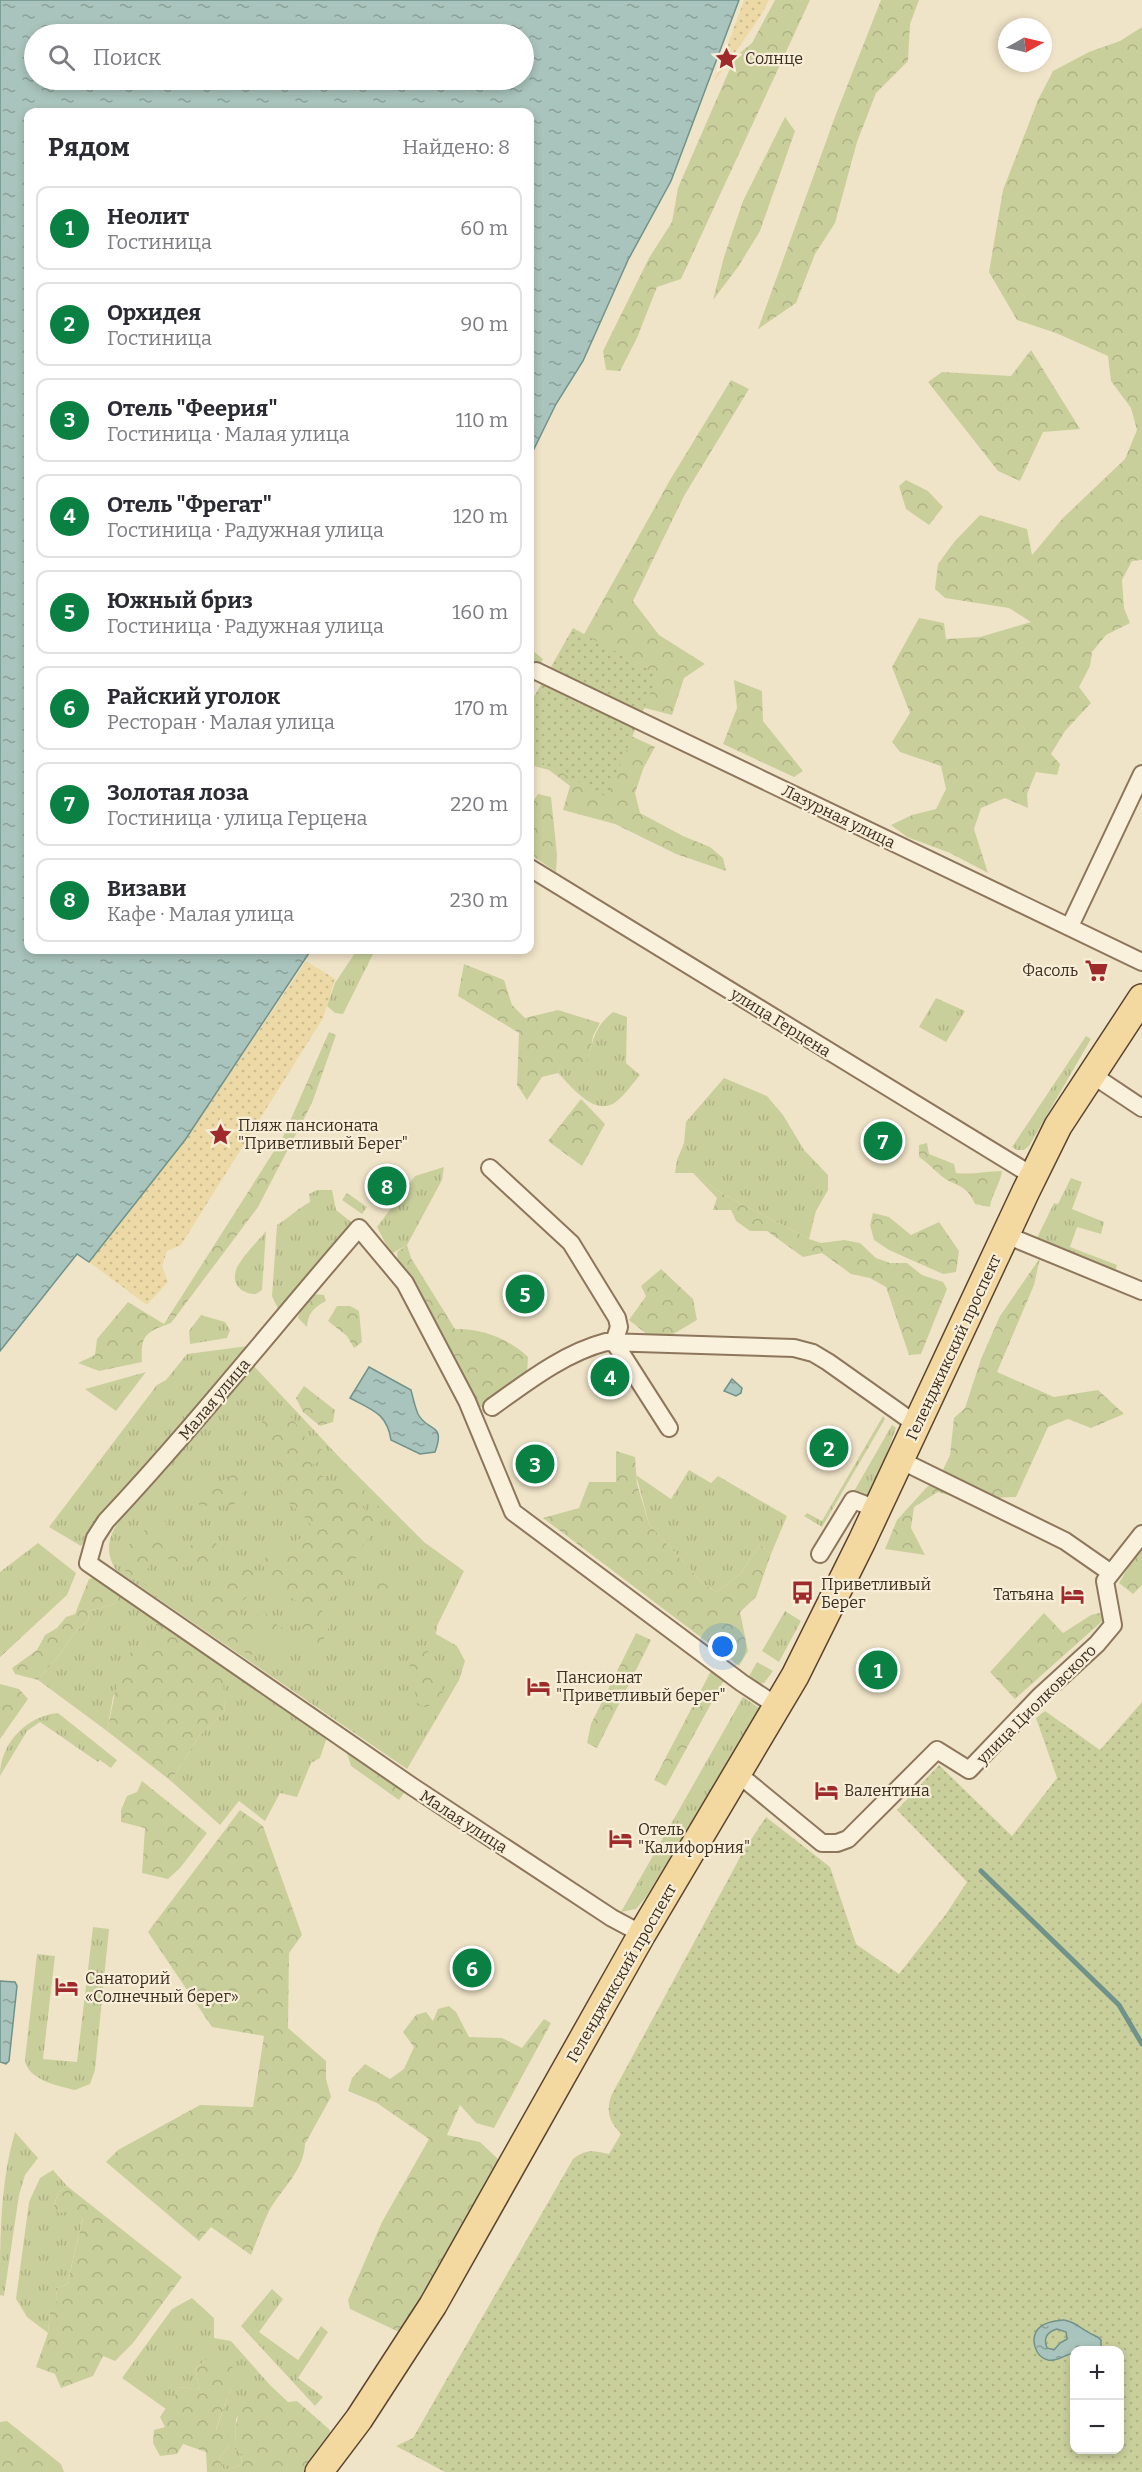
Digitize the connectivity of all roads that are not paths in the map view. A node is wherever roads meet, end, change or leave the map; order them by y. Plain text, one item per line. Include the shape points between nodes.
1 (536, 671) dead end
2 (1142, 774) edge
3 (534, 870) edge
4 (1070, 926) junction
5 (1142, 962) edge
6 (1142, 998) edge
7 (1091, 1074) junction
8 (1142, 1108) edge
9 (490, 1168) dead end
10 (1033, 1176) junction
11 (1006, 1235) junction
12 (1142, 1291) edge
13 (614, 1342) junction
14 (492, 1407) dead end
15 (917, 1425) junction
16 (669, 1428) dead end
17 (900, 1460) junction
18 (877, 1509) junction
19 (1142, 1534) edge
20 (820, 1554) dead end
21 (1111, 1573) junction
22 (777, 1706) junction
23 (737, 1773) junction
24 (642, 1934) junction
25 (319, 2472) edge

1 - 4 street, Лазурная улица
2 - 4 street
3 - 10 street, улица Герцена
4 - 5 street, Лазурная улица
6 - 7 main road, Геленджикский проспект
7 - 8 street
7 - 10 main road, Геленджикский проспект
9 - 13 street via 571,1243 617,1318 619,1328
10 - 11 main road, Геленджикский проспект
11 - 12 street, Геленджикский проспект
11 - 15 main road, Геленджикский проспект
13 - 14 street via 593,1345 543,1371
13 - 15 street via 794,1348 813,1353
13 - 16 street
15 - 17 main road, Геленджикский проспект
17 - 18 main road, Геленджикский проспект
17 - 21 street, Геленджикский проспект via 1065,1541
18 - 20 street via 853,1500
18 - 22 main road, Геленджикский проспект
19 - 21 street
21 - 23 street, улица Циолковского via 1105,1581 1113,1625 1097,1644 1039,1696 969,1770 937,1750 848,1839 822,1843
22 - 23 main road, Геленджикский проспект
22 - 24 street, Малая улица via 513,1512 467,1401 405,1284 359,1228 177,1443 105,1521 88,1563 422,1793
23 - 24 main road, Геленджикский проспект
24 - 25 main road, Геленджикский проспект via 433,2305 359,2419

